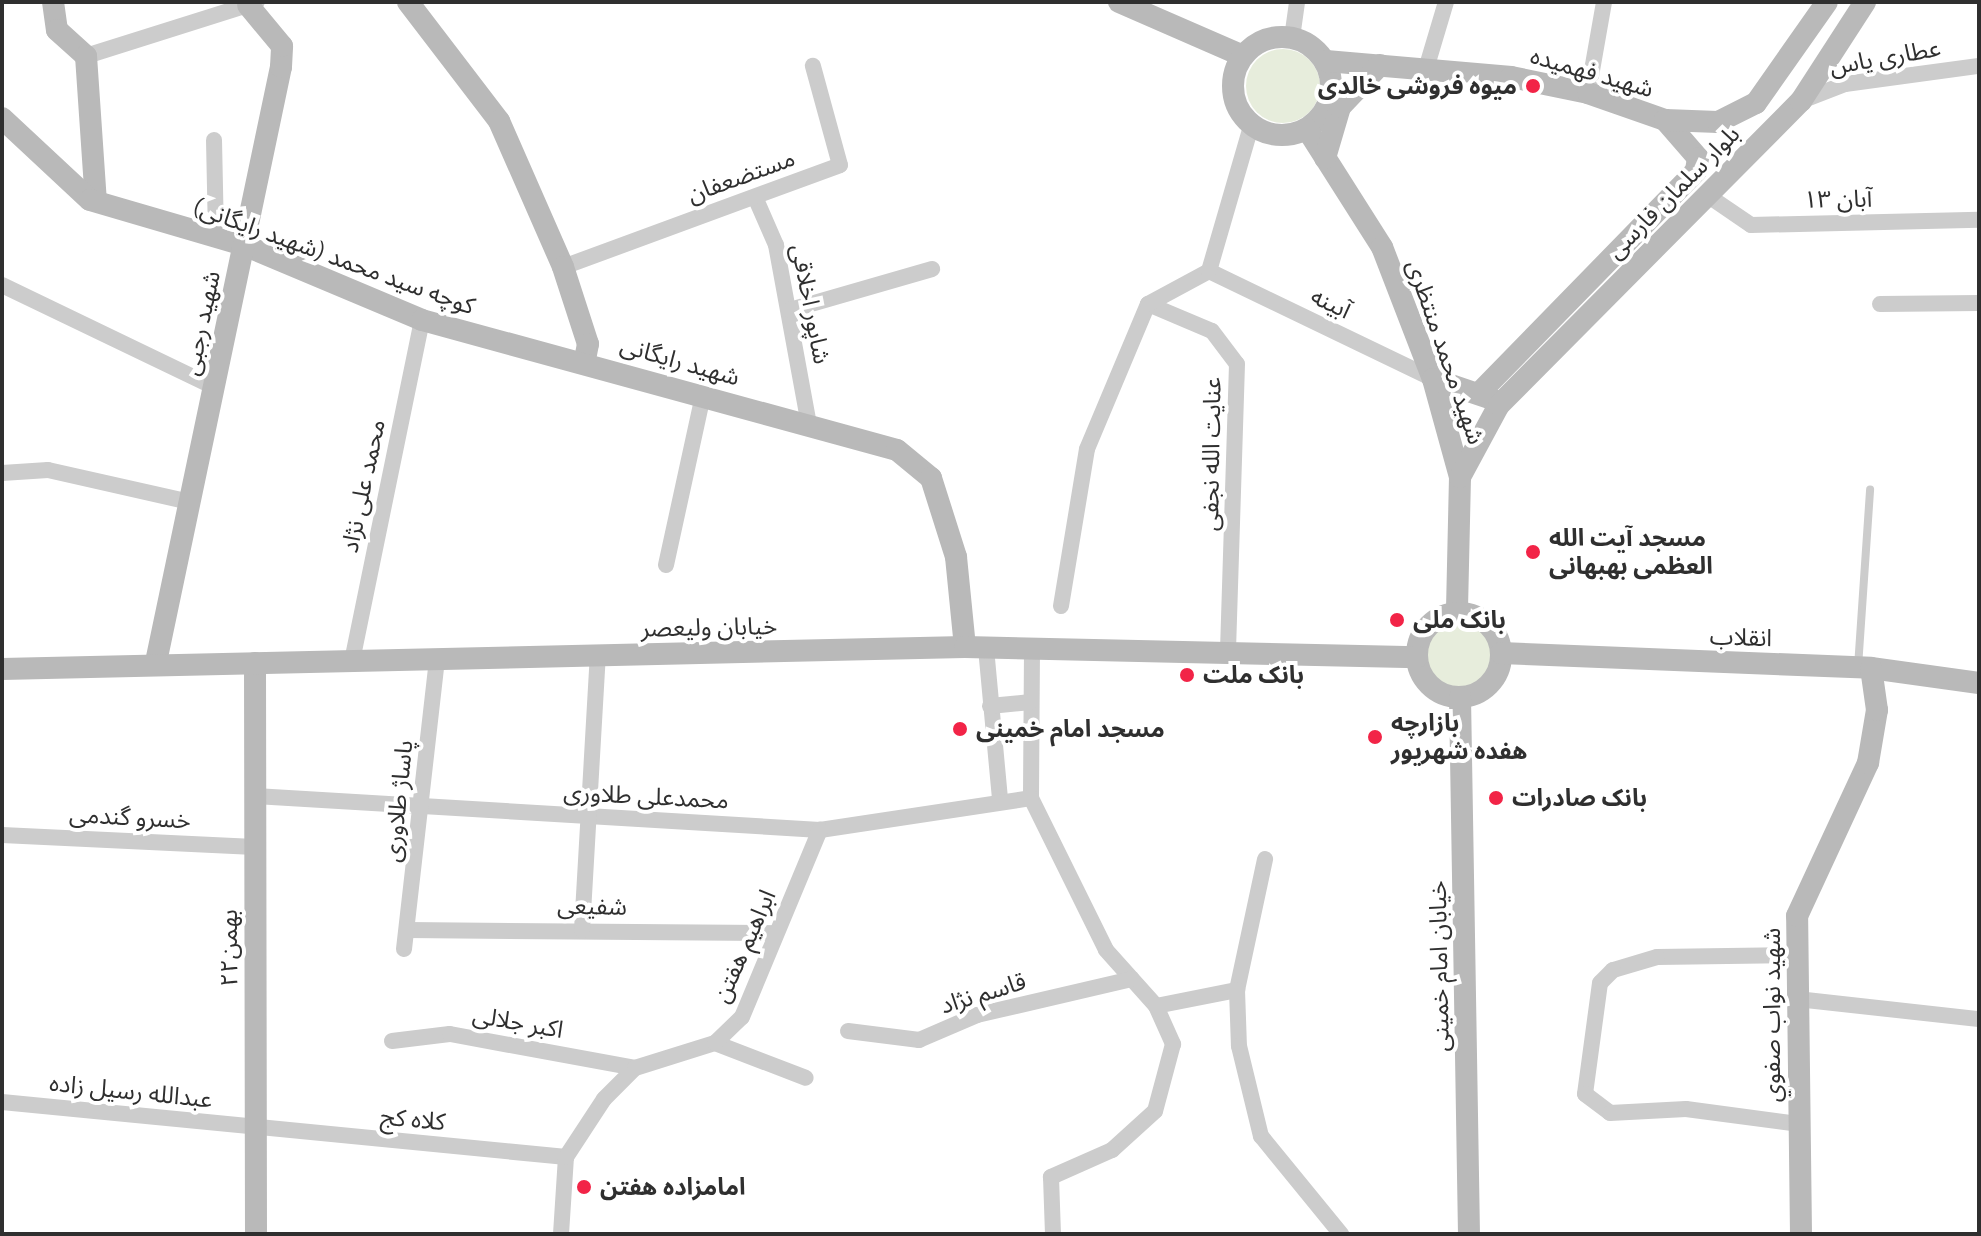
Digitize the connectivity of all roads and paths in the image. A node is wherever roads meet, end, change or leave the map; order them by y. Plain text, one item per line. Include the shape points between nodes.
1 (53, 2) edge
2 (408, 2) edge
3 (1119, 2) edge
4 (1297, 2) edge
5 (1446, 2) edge
6 (1604, 2) edge
7 (1865, 2) edge
8 (1825, 3) edge
9 (254, 4) edge
10 (1152, 9) edge
11 (1292, 38) junction
12 (86, 56) junction
13 (1243, 56) junction
14 (1326, 61) junction
15 (1380, 65) junction
16 (813, 66) dead end
17 (1979, 66) edge
18 (1426, 69) junction
19 (1588, 93) junction
20 (1801, 101) junction
21 (2, 118) edge
22 (1665, 120) junction
23 (1251, 126) junction
24 (1307, 129) junction
25 (214, 140) dead end
26 (1325, 158) junction
27 (1707, 195) junction
28 (755, 197) junction
29 (96, 201) junction
30 (1979, 220) edge
31 (216, 237) junction
32 (244, 245) junction
33 (563, 267) junction
34 (932, 269) dead end
35 (1209, 271) junction
36 (2, 285) edge
37 (1979, 303) edge
38 (1148, 304) junction
39 (1880, 304) dead end
40 (790, 310) junction
41 (422, 320) junction
42 (585, 360) junction
43 (1433, 379) junction
44 (214, 387) junction
45 (703, 395) junction
46 (1490, 398) junction
47 (809, 424) junction
48 (2, 473) edge
49 (1460, 477) junction
50 (1870, 489) dead end
51 (190, 502) junction
52 (666, 565) dead end
53 (1061, 606) dead end
54 (1457, 614) junction
55 (976, 647) junction
56 (1032, 650) junction
57 (1501, 653) junction
58 (598, 655) junction
59 (1228, 655) junction
60 (1417, 657) junction
61 (437, 659) junction
62 (352, 661) junction
63 (156, 662) junction
64 (255, 663) junction
65 (1864, 668) junction
66 (2, 669) edge
67 (1979, 683) edge
68 (1460, 697) junction
69 (1031, 702) junction
70 (990, 706) junction
71 (255, 796) junction
72 (1031, 798) junction
73 (1000, 799) junction
74 (422, 806) junction
75 (584, 816) junction
76 (820, 830) junction
77 (2, 835) edge
78 (255, 847) junction
79 (1265, 859) dead end
80 (407, 930) junction
81 (582, 930) junction
82 (776, 933) junction
83 (404, 949) dead end
84 (1797, 955) junction
85 (1132, 979) junction
86 (1237, 990) junction
87 (1797, 999) junction
88 (1156, 1006) junction
89 (1979, 1019) edge
90 (848, 1031) dead end
91 (392, 1041) dead end
92 (715, 1043) junction
93 (635, 1068) junction
94 (806, 1078) dead end
95 (2, 1102) edge
96 (1798, 1124) junction
97 (255, 1129) junction
98 (566, 1157) junction
99 (256, 1234) edge
100 (561, 1234) edge
101 (1053, 1234) edge
102 (1341, 1234) edge
103 (1469, 1234) edge
104 (1801, 1234) edge

1 - 12 main road via 57,30
2 - 33 main road, شهید رایگانی via 499,121
3 - 10 main road
4 - 11 street
5 - 18 street
6 - 19 street
7 - 20 main road, بلوار سلمان فارسی
8 - 22 main road, بلوار سلمان فارسی via 1756,103 1718,122
9 - 12 street
9 - 32 main road, شهید رجبی via 282,46
10 - 13 main road
11 - 13 main road via 1257,43
11 - 14 main road, شهید فهمیده
12 - 29 main road
13 - 23 main road via 1233,93
14 - 15 main road, شهید فهمیده
14 - 24 main road via 1330,99
15 - 18 main road, شهید فهمیده
15 - 26 main road via 1340,107
16 - 28 street, مستضعفان via 840,165
17 - 20 street, عطاری یاس via 1845,84
18 - 19 main road, شهید فهمیده
19 - 22 main road, شهید فهمیده
20 - 27 main road, بلوار سلمان فارسی
21 - 29 main road, کوچه سید محمد (شهید رایگانی)
22 - 46 main road, شهید فهمیده via 1690,144 1696,171
23 - 24 main road via 1288,136
23 - 35 street
24 - 26 main road, شهید محمد منتظری
25 - 31 street
26 - 43 main road, شهید محمد منتظری via 1382,247
27 - 30 street, ۱۳ آبان via 1751,225
27 - 46 main road, بلوار سلمان فارسی
28 - 33 street, مستضعفان
28 - 40 street, شاپور اخلاقی via 776,245
29 - 31 main road, کوچه سید محمد (شهید رایگانی)
31 - 32 main road, کوچه سید محمد (شهید رایگانی)
32 - 41 main road, کوچه سید محمد (شهید رایگانی)
32 - 44 main road, شهید رجبی
33 - 42 main road, شهید رایگانی via 588,344
34 - 40 street
35 - 38 street
35 - 43 street, آبینه
36 - 44 street
37 - 39 street
38 - 53 street via 1087,449
38 - 59 street, عنایت الله نجفی via 1212,331 1237,364
40 - 47 street, شاپور اخلاقی
41 - 42 main road, کوچه سید محمد (شهید رایگانی)
41 - 62 street, محمد علی نژاد
42 - 45 main road, شهید رایگانی
43 - 46 main road
43 - 49 main road, شهید محمد منتظری
44 - 51 main road, شهید رجبی
45 - 47 main road, شهید رایگانی
45 - 52 street
46 - 49 main road
47 - 55 main road, شهید رایگانی via 897,450 931,478
48 - 51 street via 48,470
49 - 54 main road, شهید محمد منتظری
50 - 65 lane
51 - 63 main road, شهید رجبی
54 - 57 main road via 1487,624
54 - 60 main road via 1428,627
55 - 56 main road, خیابان ولیعصر
55 - 58 main road, خیابان ولیعصر
55 - 70 street
56 - 59 main road, خیابان ولیعصر
56 - 69 street
57 - 65 main road, انقلاب
57 - 68 main road via 1490,684
58 - 61 main road, خیابان ولیعصر
58 - 75 street
59 - 60 main road, خیابان ولیعصر
60 - 68 main road via 1430,686
61 - 62 main road, خیابان ولیعصر
61 - 74 street, پاساژ طلاوری
62 - 64 main road, خیابان ولیعصر
63 - 64 main road, خیابان ولیعصر
63 - 66 main road, خیابان ولیعصر
64 - 71 main road, ۲۲بهمن
65 - 67 main road, انقلاب
65 - 84 main road, شهید نواب صفوي via 1877,710 1868,763 1797,916
68 - 103 main road, خیابان امام خمینی
69 - 70 street
69 - 72 street
70 - 73 street
71 - 74 street, محمدعلی طلاوری
71 - 78 main road, ۲۲بهمن
72 - 73 street, محمدعلی طلاوری
72 - 85 street via 1106,950
73 - 76 street, محمدعلی طلاوری
74 - 75 street, محمدعلی طلاوری
74 - 80 street, پاساژ طلاوری
75 - 76 street, محمدعلی طلاوری
75 - 81 street
76 - 82 street, ابراهیم هفتن
77 - 78 street, خسرو گندمی
78 - 97 main road, ۲۲بهمن
79 - 86 street
80 - 81 street, شفیعی
80 - 83 street, پاساژ طلاوری
81 - 82 street, شفیعی
82 - 92 street, ابراهیم هفتن via 742,1017
84 - 87 main road, شهید نواب صفوي
84 - 96 street via 1657,957 1613,970 1600,983 1585,1094 1610,1113 1686,1109
85 - 88 street
85 - 90 street, قاسم نژاد via 977,1015 919,1040
86 - 88 street
86 - 102 street via 1239,1046 1261,1136
87 - 89 street
87 - 96 main road, شهید نواب صفوي
88 - 101 street via 1173,1044 1155,1111 1112,1150 1051,1177
91 - 93 street, اکبر جلالی via 450,1034
92 - 93 street, ابراهیم هفتن
92 - 94 street
93 - 98 street, ابراهیم هفتن via 604,1099
95 - 97 street, عبدالله رسیل زاده
96 - 104 main road, شهید نواب صفوي
97 - 98 street, کلاه کج
97 - 99 main road, ۲۲بهمن
98 - 100 street, ابراهیم هفتن

